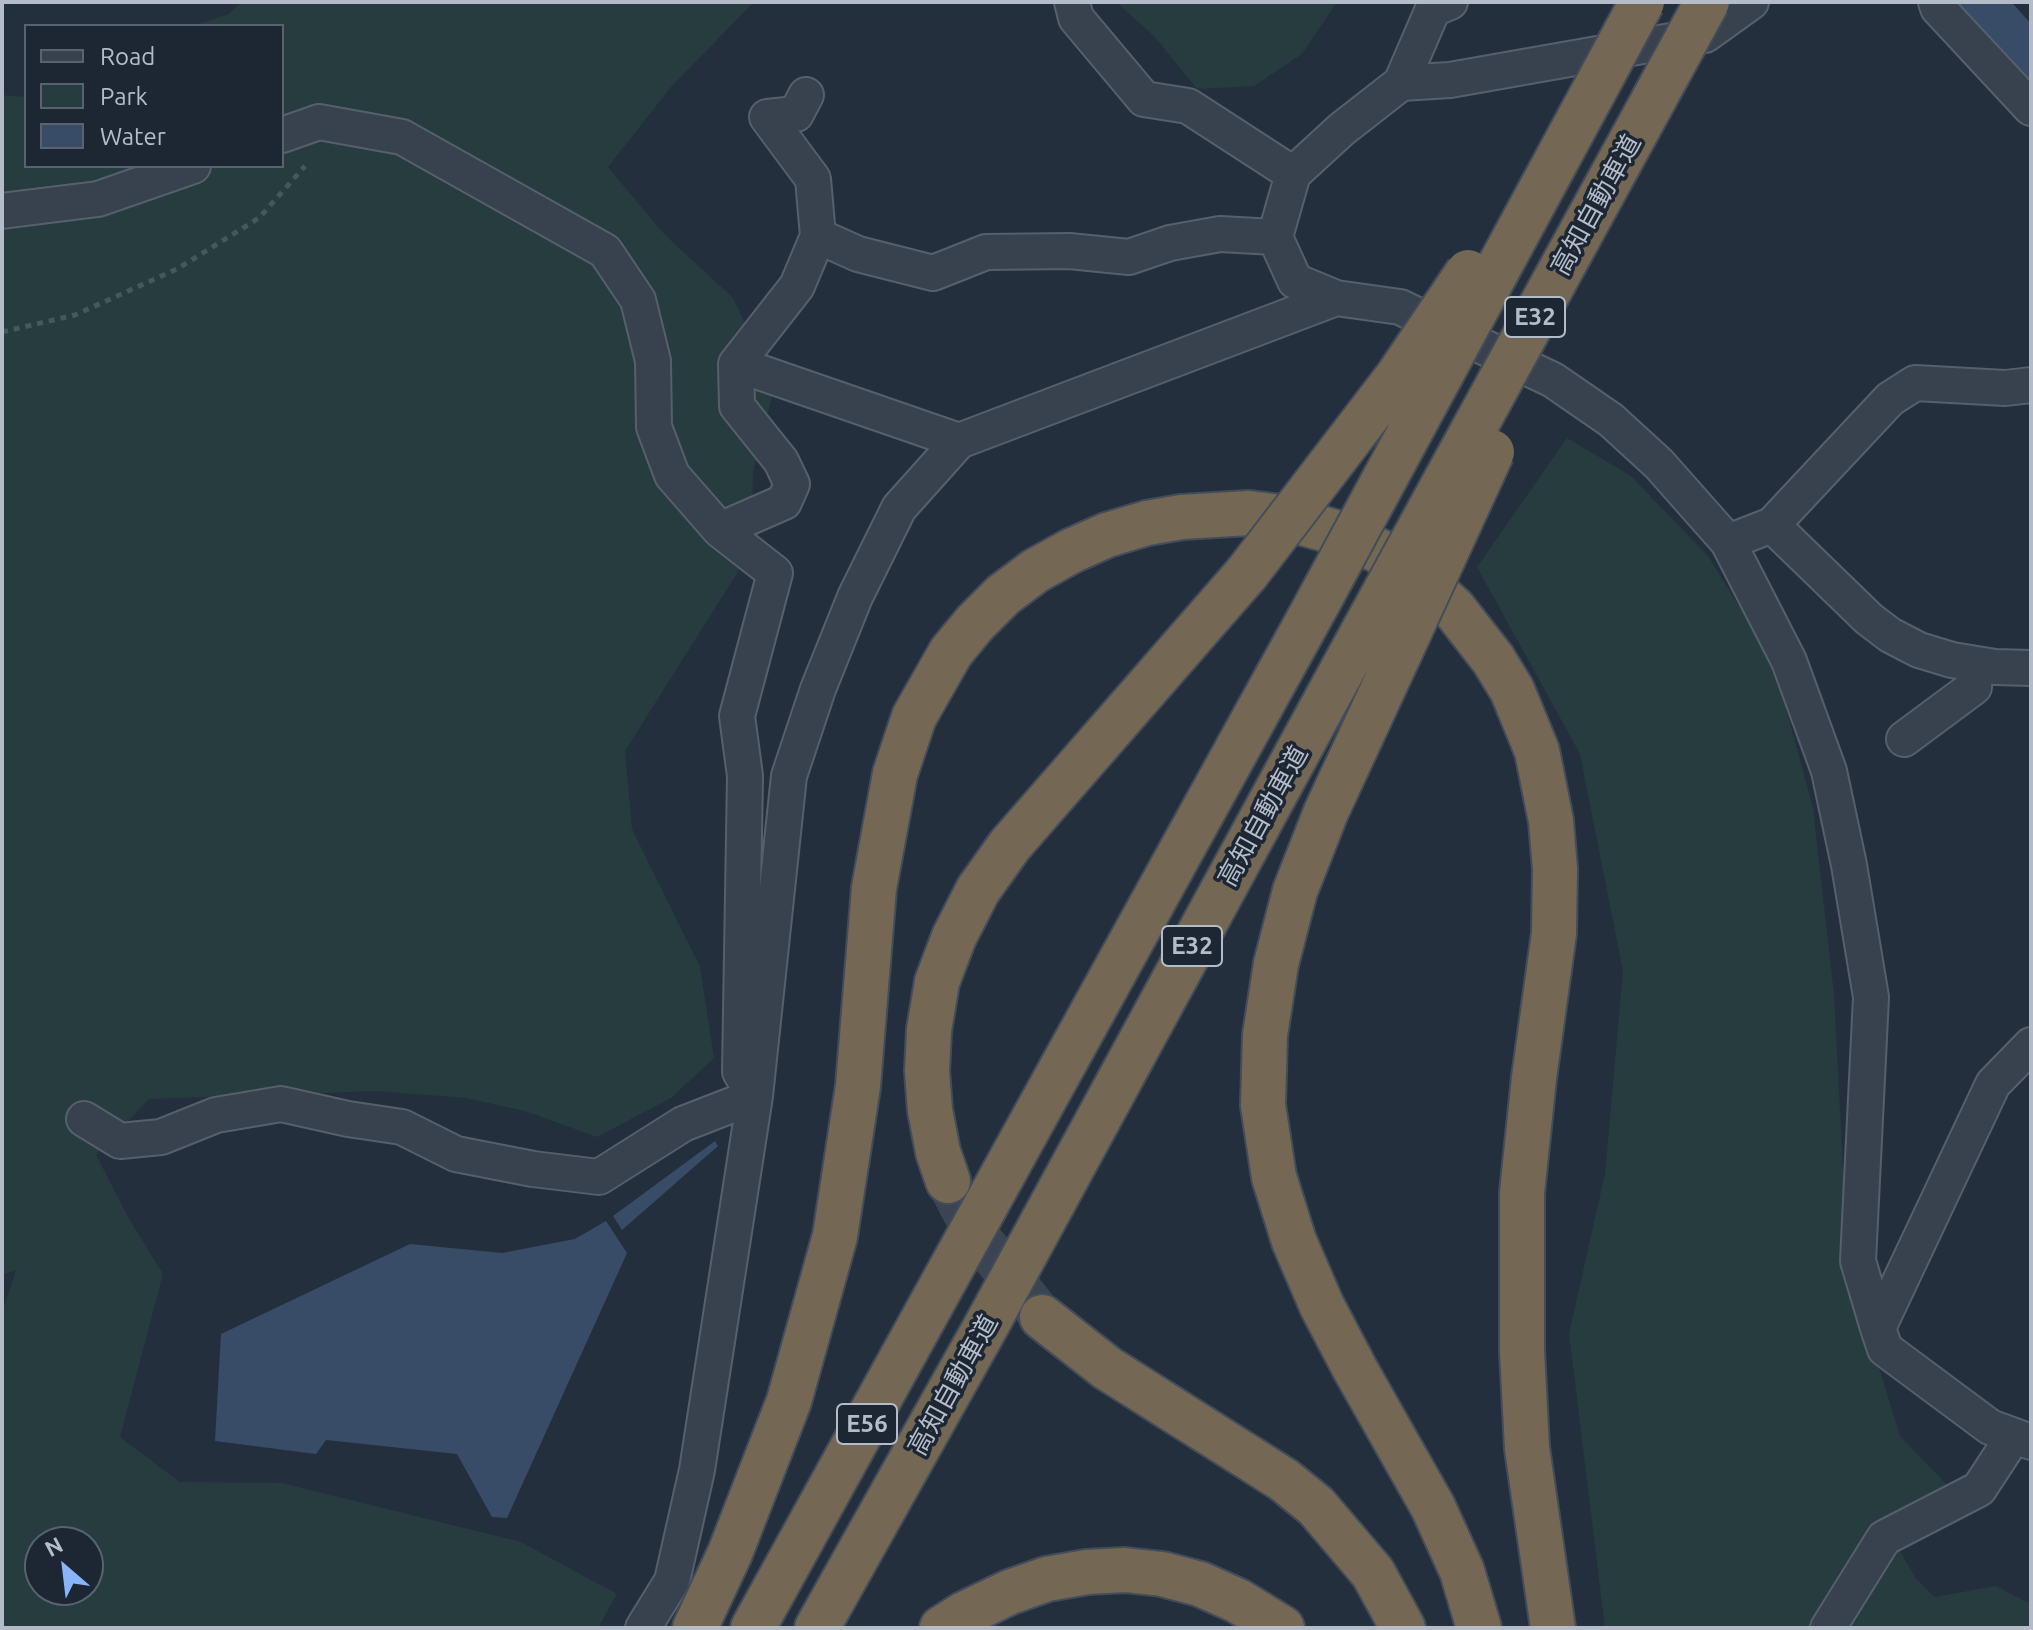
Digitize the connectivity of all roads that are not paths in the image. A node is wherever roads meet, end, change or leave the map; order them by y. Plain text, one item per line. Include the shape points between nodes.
1 (1072, 2) edge
2 (1450, 2) edge
3 (1625, 2) edge
4 (1642, 2) edge
5 (1707, 2) edge
6 (1751, 2) edge
7 (1936, 2) edge
8 (1401, 83) junction
9 (806, 95) dead end
10 (2031, 108) edge
11 (284, 134) edge
12 (187, 168) edge
13 (1293, 174) junction
14 (2, 211) edge
15 (818, 236) junction
16 (1275, 237) junction
17 (1336, 298) junction
18 (736, 364) junction
19 (2031, 385) edge
20 (959, 441) junction
21 (1772, 525) junction
22 (720, 530) junction
23 (1728, 542) junction
24 (1382, 641) junction
25 (1975, 664) junction
26 (2031, 668) edge
27 (1904, 739) dead end
28 (2031, 1045) edge
29 (755, 1096) junction
30 (84, 1119) dead end
31 (948, 1181) tunnel mouth
32 (980, 1219) joint
33 (1022, 1261) joint
34 (1042, 1317) tunnel mouth
35 (1878, 1328) junction
36 (2022, 1440) edge
37 (643, 1628) edge
38 (695, 1628) edge
39 (753, 1628) edge
40 (817, 1628) edge
41 (942, 1628) edge
42 (1282, 1628) edge
43 (1403, 1628) edge
44 (1479, 1628) edge
45 (1553, 1628) edge
46 (1828, 1628) edge

1 - 13 street via 1076,18 1144,99 1188,106
2 - 8 street via 1433,9
3 - 31 highway, bridge via 1493,234 1398,376 1247,573 1010,845 978,890 937,982 929,1030 927,1071 935,1138
4 - 32 highway, 高知自動車道 / E32, bridge
5 - 24 highway, bridge
6 - 8 street via 1705,35 1450,80
7 - 10 street
8 - 13 street
9 - 15 street via 796,114 767,117 813,179
11 - 22 street via 319,122 402,137 605,251 638,300 653,361 654,427 672,475
12 - 14 street via 98,199
13 - 16 street
15 - 16 street via 858,254 933,273 986,252 1129,257 1220,234
15 - 18 street via 797,286
16 - 17 street via 1295,281
17 - 20 street
17 - 23 street via 1400,307 1553,380 1611,420 1659,464
18 - 20 street
18 - 22 street via 737,406 781,461 792,484 784,502
19 - 21 street via 1915,383 1890,399
20 - 29 street via 899,508 855,597 789,776
21 - 23 street
21 - 25 street via 1890,635 1919,650
22 - 29 street via 775,573 737,716 745,776 740,1072
23 - 35 street via 1794,675 1829,771 1849,865 1871,997 1858,1261
24 - 33 highway, 高知自動車道 / E32
24 - 44 highway via 1295,891 1276,964 1265,1035 1263,1105 1274,1177 1294,1241 1322,1306 1433,1507 1462,1571
25 - 26 street
25 - 27 street via 1974,687
28 - 35 street via 1993,1084
29 - 30 street via 683,1124 599,1177 456,1154 402,1127 281,1104 216,1115 161,1137 120,1141
29 - 37 street via 697,1470 672,1581
32 - 39 highway, 高知自動車道 / E56
33 - 40 highway, 高知自動車道 / E56
34 - 43 highway via 1107,1368 1284,1480 1316,1506 1373,1573
35 - 36 street via 1885,1349 1990,1427
36 - 46 street via 1979,1489 1884,1538
38 - 45 highway via 789,1401 835,1236 858,1086 874,888 895,774 914,717 951,652 975,623 1035,571 1107,535 1147,523 1249,513 1342,534 1384,552 1420,578 1454,609 1493,659 1537,751 1551,821 1554,933 1522,1193 1522,1351 1527,1448
41 - 42 highway via 1047,1579 1125,1570 1200,1584

